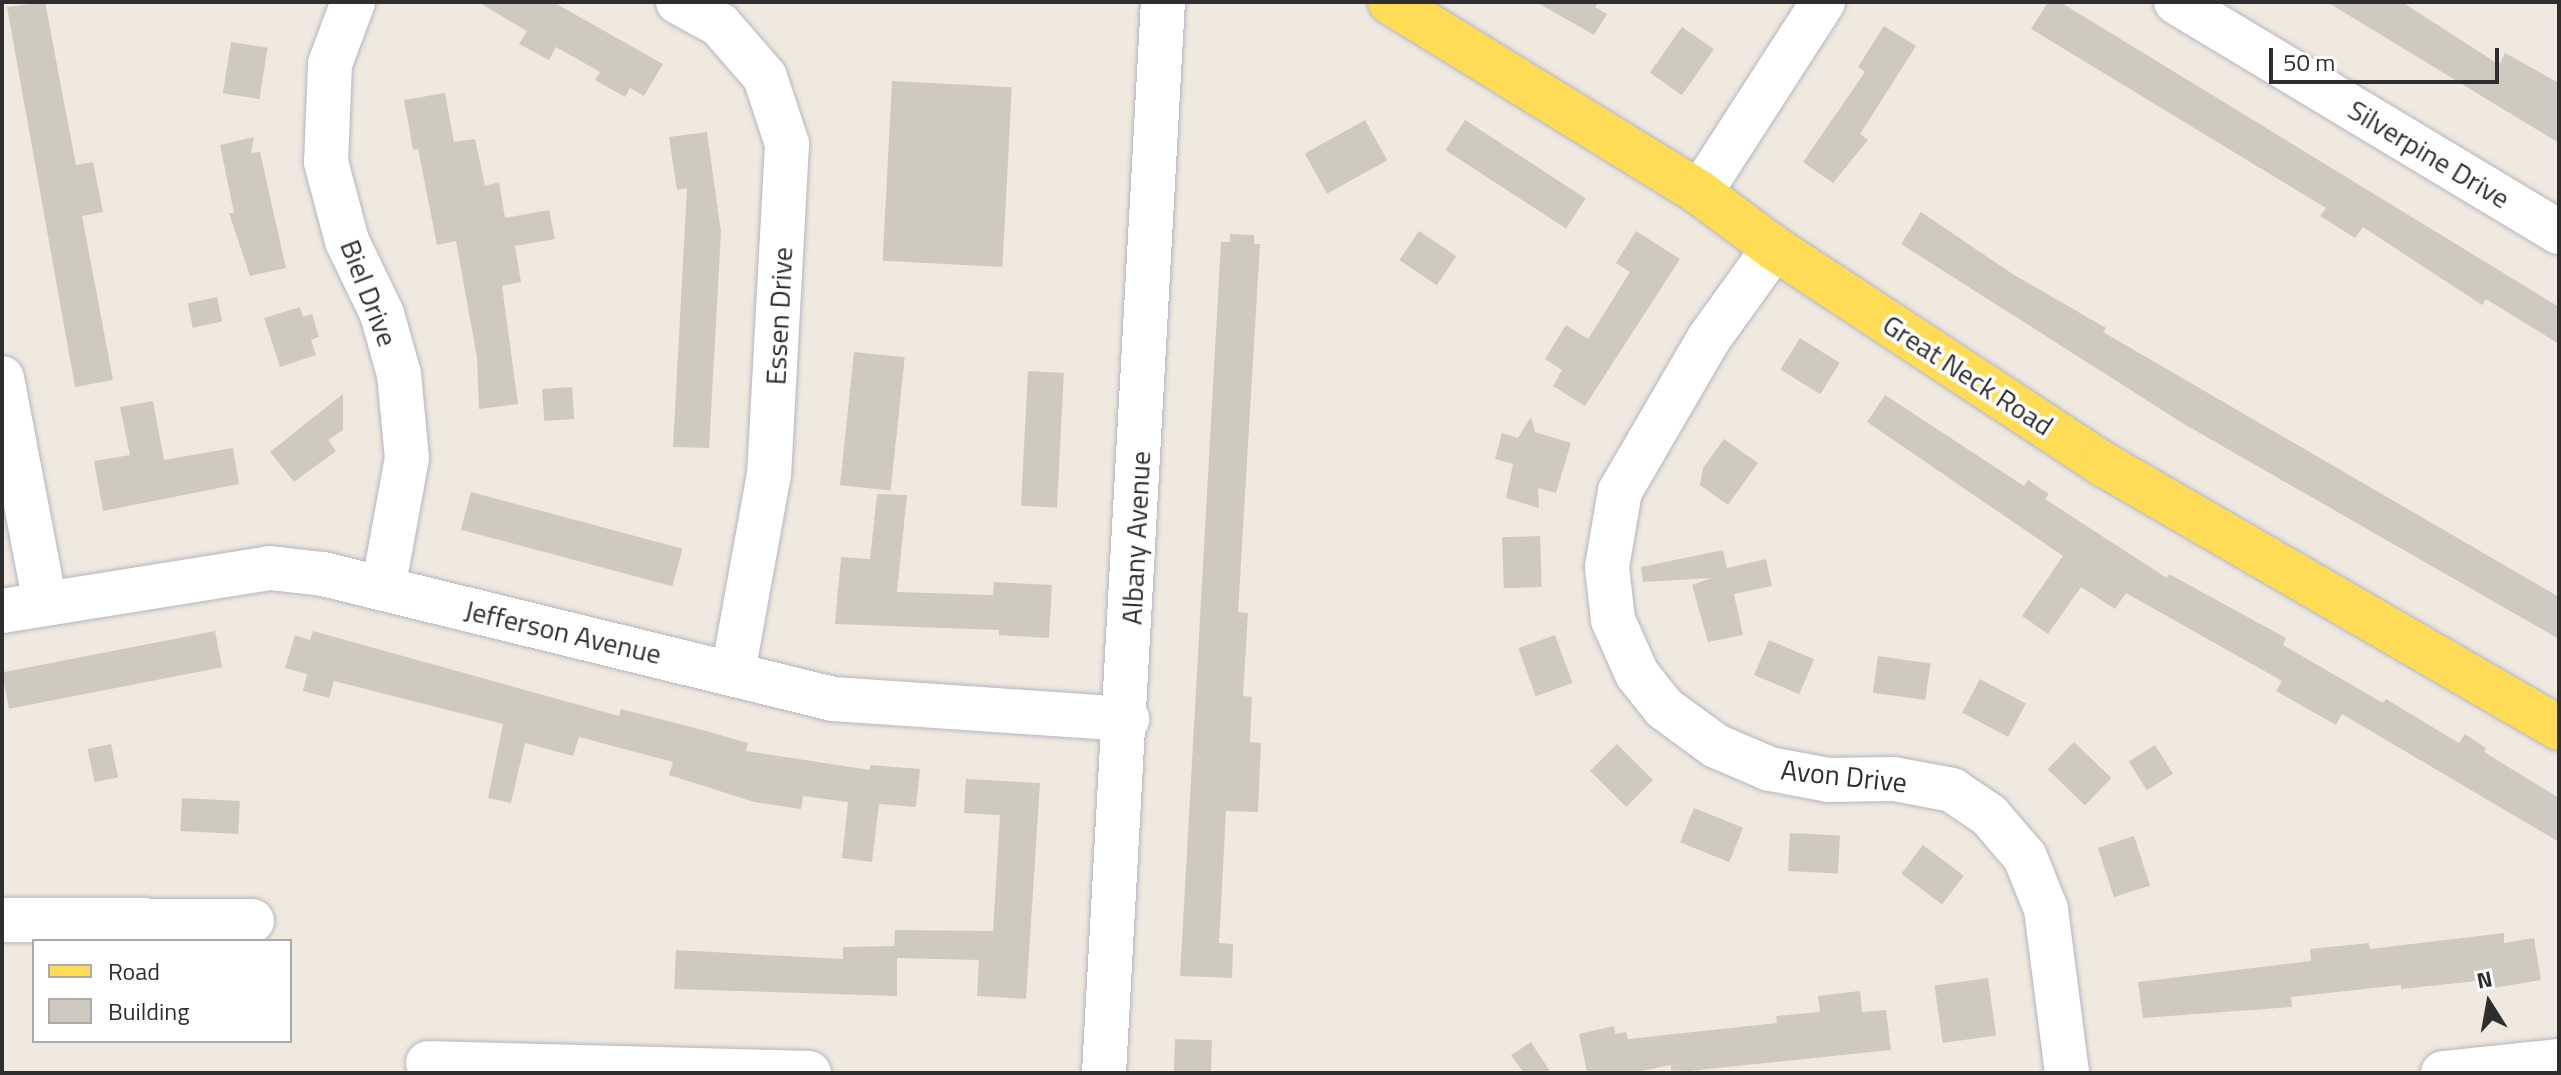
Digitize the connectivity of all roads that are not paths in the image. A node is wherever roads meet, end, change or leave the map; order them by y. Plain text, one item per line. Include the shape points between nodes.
1 (353, 2) edge
2 (678, 2) edge
3 (1163, 2) edge
4 (1390, 2) edge
5 (1823, 2) edge
6 (2176, 2) edge
7 (1700, 193) junction
8 (2559, 232) edge
9 (1774, 248) junction
10 (2, 378) edge
11 (383, 589) junction
12 (45, 603) junction
13 (2, 611) edge
14 (733, 673) junction
15 (1127, 719) junction
16 (2559, 728) edge
17 (2, 920) edge
18 (252, 921) dead end
19 (2559, 1061) edge
20 (428, 1063) dead end
21 (809, 1073) edge
22 (1104, 1073) edge
23 (2067, 1073) edge
24 (2443, 1073) edge

1 - 11 street, Biel Drive via 330,64 326,162 347,241 382,314 399,374 407,458
2 - 14 street, Essen Drive via 720,25 765,77 787,144 769,474
3 - 15 street, Albany Avenue
4 - 7 main road, Great Neck Road
5 - 7 street
6 - 8 street, Silverpine Drive
7 - 9 main road, Great Neck Road
9 - 16 main road, Great Neck Road via 2103,464
9 - 23 street, Avon Drive via 1708,340 1620,491 1607,567 1613,620 1637,674 1664,708 1716,746 1770,769 1828,780 1894,779 1952,790 1989,815 2025,857 2046,909
10 - 12 street
11 - 12 street, Jefferson Avenue via 270,568
11 - 14 street, Jefferson Avenue
12 - 13 street, Jefferson Avenue
14 - 15 street, Jefferson Avenue via 833,699
15 - 22 street, Albany Avenue
17 - 18 street
19 - 24 street
20 - 21 street

